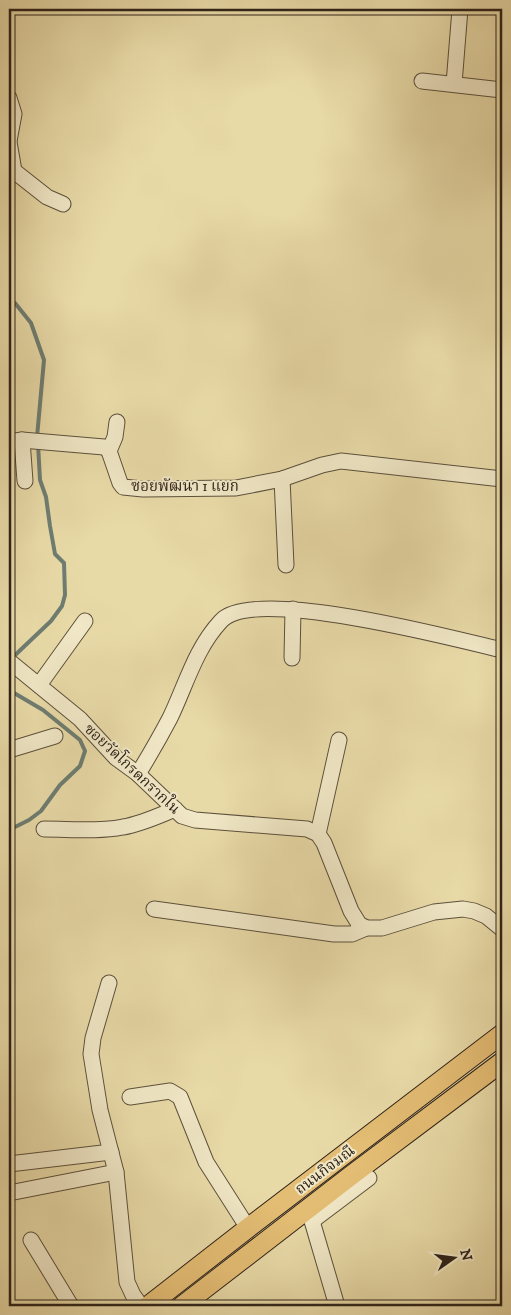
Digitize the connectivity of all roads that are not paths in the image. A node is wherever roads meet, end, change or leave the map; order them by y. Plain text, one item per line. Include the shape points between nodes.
1 (460, 9) edge
2 (422, 81) dead end
3 (454, 84) junction
4 (502, 90) edge
5 (9, 98) edge
6 (9, 141) edge
7 (63, 204) dead end
8 (117, 422) dead end
9 (15, 441) edge
10 (109, 451) junction
11 (282, 479) junction
12 (502, 479) edge
13 (25, 481) dead end
14 (286, 565) dead end
15 (294, 609) junction
16 (85, 621) dead end
17 (502, 650) edge
18 (292, 658) dead end
19 (9, 661) edge
20 (40, 685) junction
21 (55, 736) dead end
22 (339, 740) dead end
23 (9, 750) edge
24 (138, 774) junction
25 (175, 809) junction
26 (44, 829) dead end
27 (318, 834) junction
28 (154, 909) dead end
29 (366, 928) junction
30 (502, 929) edge
31 (109, 984) dead end
32 (502, 1034) edge
33 (502, 1062) edge
34 (130, 1097) dead end
35 (111, 1152) junction
36 (9, 1164) edge
37 (116, 1172) junction
38 (369, 1178) dead end
39 (9, 1193) edge
40 (309, 1215) junction
41 (248, 1228) junction
42 (30, 1240) dead end
43 (72, 1306) edge
44 (141, 1306) edge
45 (148, 1306) edge
46 (182, 1306) edge
47 (337, 1306) edge

1 - 3 street
2 - 3 street
3 - 4 street
5 - 6 street via 14,114
6 - 7 street via 14,171 47,197
8 - 10 street
9 - 10 street via 104,447
9 - 13 street
10 - 11 street, ซอยพัฒนา 1 แยก via 120,483 126,487 236,488
11 - 12 street, ซอยพัฒนา 1 แยก via 340,461
11 - 14 street
15 - 17 street via 389,624
15 - 18 street
15 - 24 street via 238,611 222,619 202,647 170,718
16 - 20 street
19 - 20 street, ซอยวัดโกรดกรากใน
20 - 24 street, ซอยวัดโกรดกรากใน via 80,719 116,758
21 - 23 street
22 - 27 street
24 - 25 street, ซอยวัดโกรดกรากใน
25 - 26 street via 122,828
25 - 27 street, ซอยวัดโกรดกรากใน via 182,816 195,820 307,830
27 - 29 street via 351,911 359,924
28 - 29 street via 334,934 352,934
29 - 30 street via 382,928 434,912 463,909 486,916
31 - 35 street via 92,1038 91,1054
32 - 41 main road, ถนนกิจมณี
33 - 40 main road, ถนนกิจมณี
34 - 41 street via 170,1091 180,1097 206,1162
35 - 36 street
35 - 37 street
37 - 39 street
37 - 44 street via 127,1282
38 - 40 street
40 - 46 main road, ถนนกิจมณี
40 - 47 street
41 - 45 main road, ถนนกิจมณี
42 - 43 street

